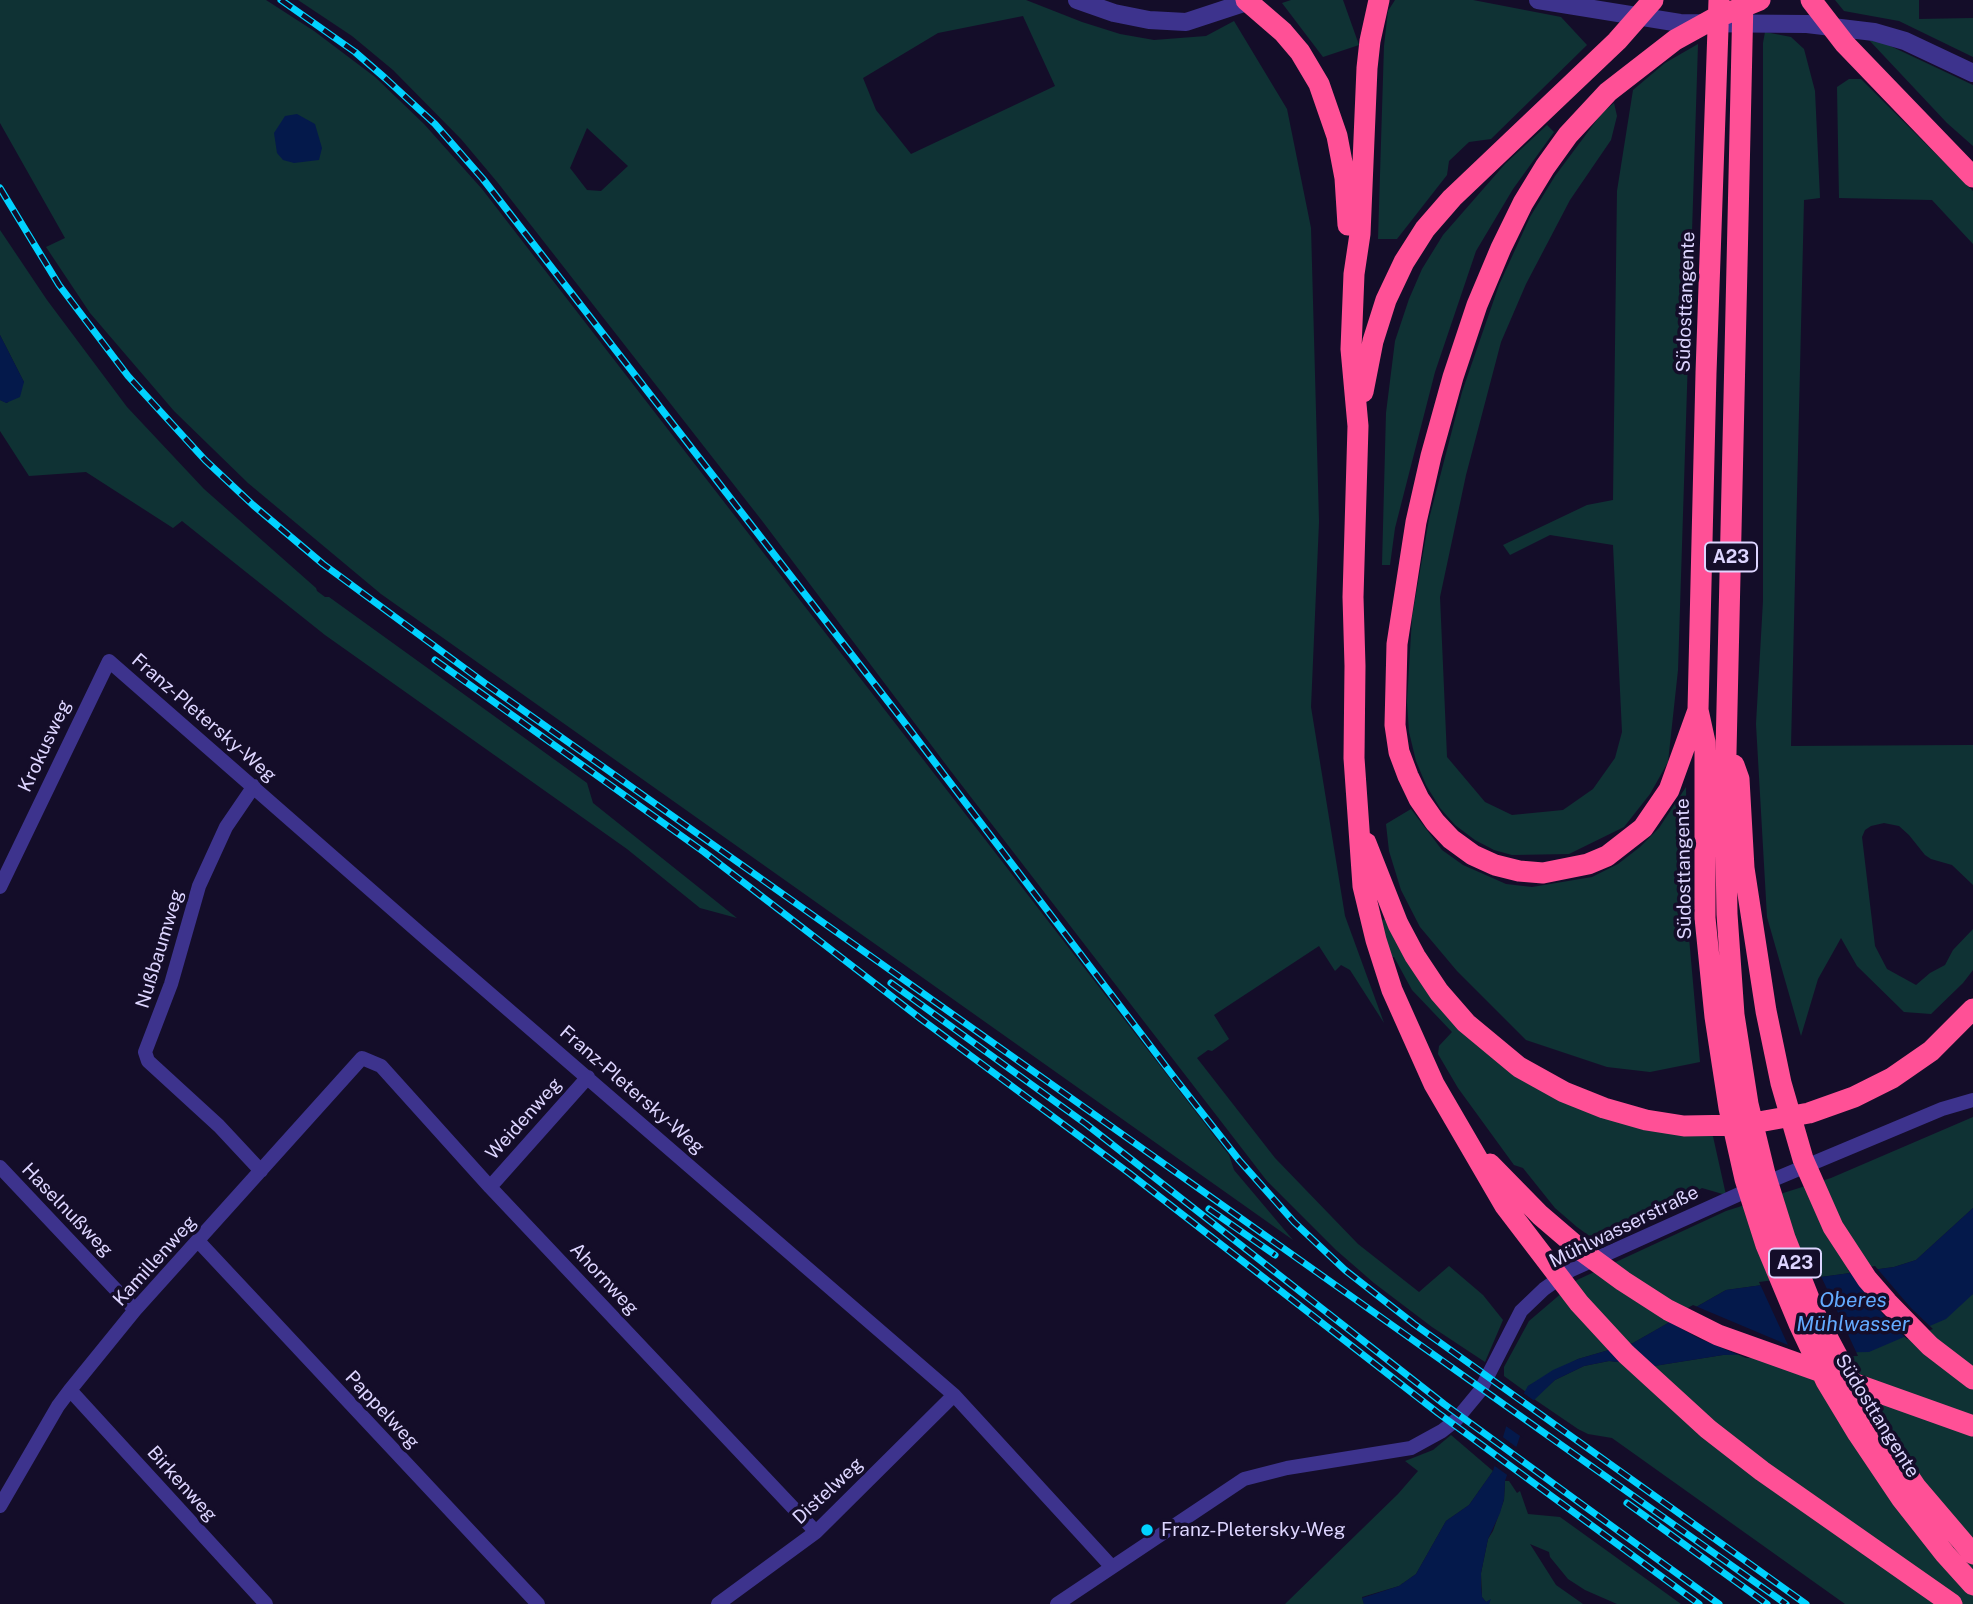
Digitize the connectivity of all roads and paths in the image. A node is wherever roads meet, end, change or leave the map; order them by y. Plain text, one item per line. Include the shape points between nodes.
1 (1077, 0) edge
2 (1246, 0) edge
3 (1253, 0) edge
4 (1379, 0) edge
5 (1538, 0) edge
6 (1653, 0) edge
7 (1719, 0) edge
8 (1743, 0) edge
9 (1760, 0) edge
10 (1811, 0) edge
11 (1973, 73) edge
12 (1973, 177) edge
13 (1354, 274) junction
14 (1358, 426) junction
15 (109, 661) joint
16 (1698, 710) junction
17 (1726, 743) junction
18 (254, 786) junction
19 (1358, 825) junction
20 (0, 887) edge
21 (1973, 1009) edge
22 (1724, 1016) junction
23 (362, 1058) joint
24 (588, 1077) junction
25 (1973, 1100) edge
26 (1470, 1144) junction
27 (0, 1167) edge
28 (261, 1171) junction
29 (490, 1187) junction
30 (199, 1242) junction
31 (135, 1310) junction
32 (1973, 1379) edge
33 (70, 1390) junction
34 (954, 1395) junction
35 (1973, 1426) edge
36 (1909, 1492) junction
37 (0, 1506) edge
38 (816, 1532) junction
39 (1973, 1554) edge
40 (1111, 1566) junction
41 (1973, 1585) edge
42 (266, 1604) edge
43 (538, 1604) edge
44 (718, 1604) edge
45 (1057, 1604) edge
46 (1952, 1604) edge

1 - 3 street via 1114,13 1186,22
2 - 13 highway via 1283,32 1311,68 1333,119 1345,177
4 - 13 highway via 1367,68
5 - 11 street via 1680,23 1807,24 1874,32 1905,41
6 - 14 highway via 1617,41 1452,198 1414,245 1380,318
7 - 16 highway, Südosttangente / A23
8 - 17 highway, Südosttangente / A23
9 - 16 highway via 1713,19 1640,65 1594,105 1523,203 1477,305 1453,377 1431,456 1397,644 1395,725 1408,776 1434,822 1451,839 1473,855 1519,871 1569,870 1607,856 1643,828 1669,790
10 - 12 highway via 1845,44
13 - 14 highway via 1351,349
14 - 19 highway via 1353,597
15 - 18 street, Franz-Pletersky-Weg
15 - 20 street, Krokusweg
16 - 22 highway, Südosttangente / A23 via 1705,742 1706,918
17 - 22 highway, Südosttangente / A23
17 - 32 highway via 1739,779 1744,868 1766,1011 1793,1130 1817,1196 1850,1255 1887,1302 1930,1346
18 - 24 street, Franz-Pletersky-Weg
18 - 28 street, Nußbaumweg via 226,827 200,886 172,984 145,1052 148,1061
19 - 21 highway via 1406,939 1429,979 1456,1011 1519,1067 1604,1108 1684,1126 1742,1125 1809,1113 1892,1078 1931,1051
19 - 26 highway via 1366,903 1392,990 1423,1063
22 - 36 highway, Südosttangente / A23 via 1785,1238 1816,1316
23 - 28 street, Kamillenweg
23 - 29 street, Ahornweg via 381,1066
24 - 29 street, Weidenweg
24 - 34 street, Franz-Pletersky-Weg
25 - 40 street, Mühlwasserstraße via 1744,1192 1571,1270 1521,1311 1480,1391 1443,1431 1411,1448 1244,1479
26 - 35 highway via 1582,1251 1668,1310 1717,1335
26 - 46 highway via 1523,1233 1579,1303 1635,1362 1762,1471
27 - 31 street, Haselnußweg
28 - 30 street, Kamillenweg
29 - 38 street, Ahornweg
30 - 31 street, Kamillenweg
30 - 43 street, Pappelweg
31 - 33 street, Kamillenweg
33 - 37 street, Kamillenweg
33 - 42 street, Birkenweg
34 - 38 street, Distelweg
34 - 40 street, Franz-Pletersky-Weg
36 - 39 highway, Südosttangente / A23
36 - 41 highway, Südosttangente / A23 via 1945,1554
38 - 44 street, Distelweg
40 - 45 street, Mühlwasserstraße

